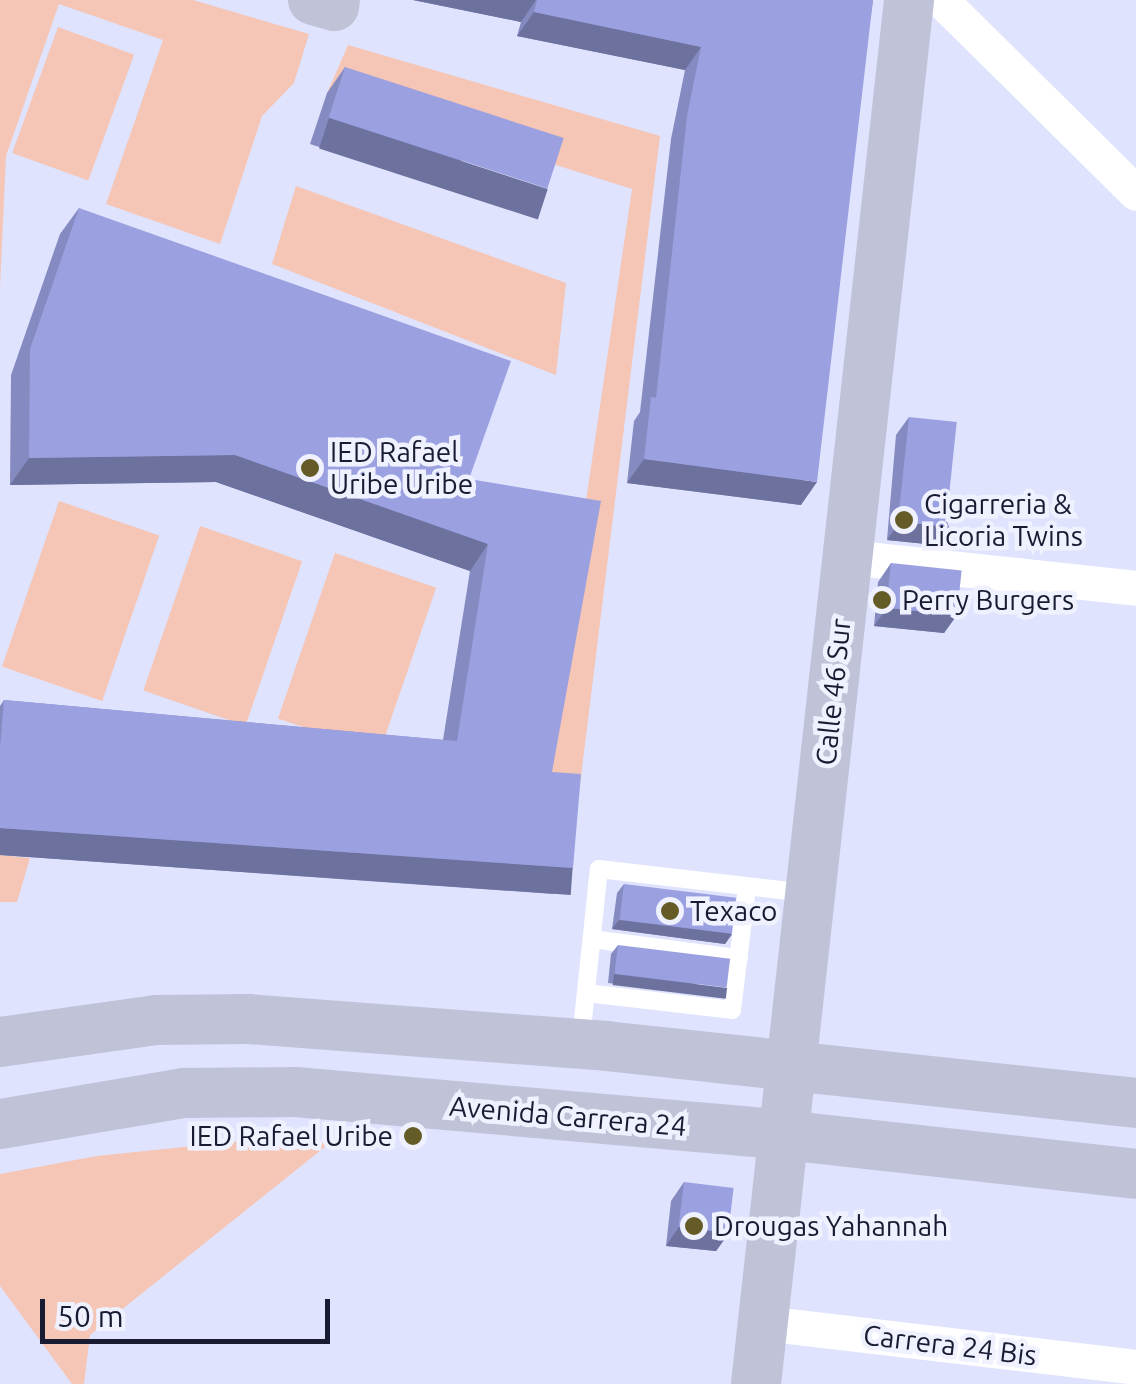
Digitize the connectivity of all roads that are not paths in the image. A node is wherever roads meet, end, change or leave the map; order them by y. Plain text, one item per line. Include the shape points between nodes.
1 (910, 0) edge
2 (941, 0) edge
3 (1136, 194) edge
4 (848, 557) junction
5 (1136, 588) edge
6 (748, 886) junction
7 (811, 894) junction
8 (592, 940) junction
9 (739, 958) junction
10 (586, 993) junction
11 (0, 1042) edge
12 (581, 1044) junction
13 (792, 1065) junction
14 (1136, 1103) edge
15 (0, 1124) edge
16 (784, 1136) junction
17 (1136, 1174) edge
18 (763, 1324) junction
19 (1136, 1367) edge
20 (756, 1384) edge

1 - 4 main road, Calle 46 Sur
2 - 3 street
4 - 5 street
4 - 7 main road, Calle 46 Sur
6 - 7 lane
6 - 8 lane via 599,869
6 - 9 lane
7 - 13 main road, Calle 46 Sur
8 - 9 lane
8 - 10 lane
9 - 10 lane via 732,1010
10 - 12 lane
11 - 12 main road via 156,1020 248,1019
12 - 13 main road
13 - 14 main road
13 - 16 main road, Calle 46 Sur
15 - 16 main road, Avenida Carrera 24 via 116,1102 243,1090
16 - 17 main road, Avenida Carrera 24
16 - 18 main road, Calle 46 Sur
18 - 19 street, Carrera 24 Bis
18 - 20 main road, Calle 46 Sur

